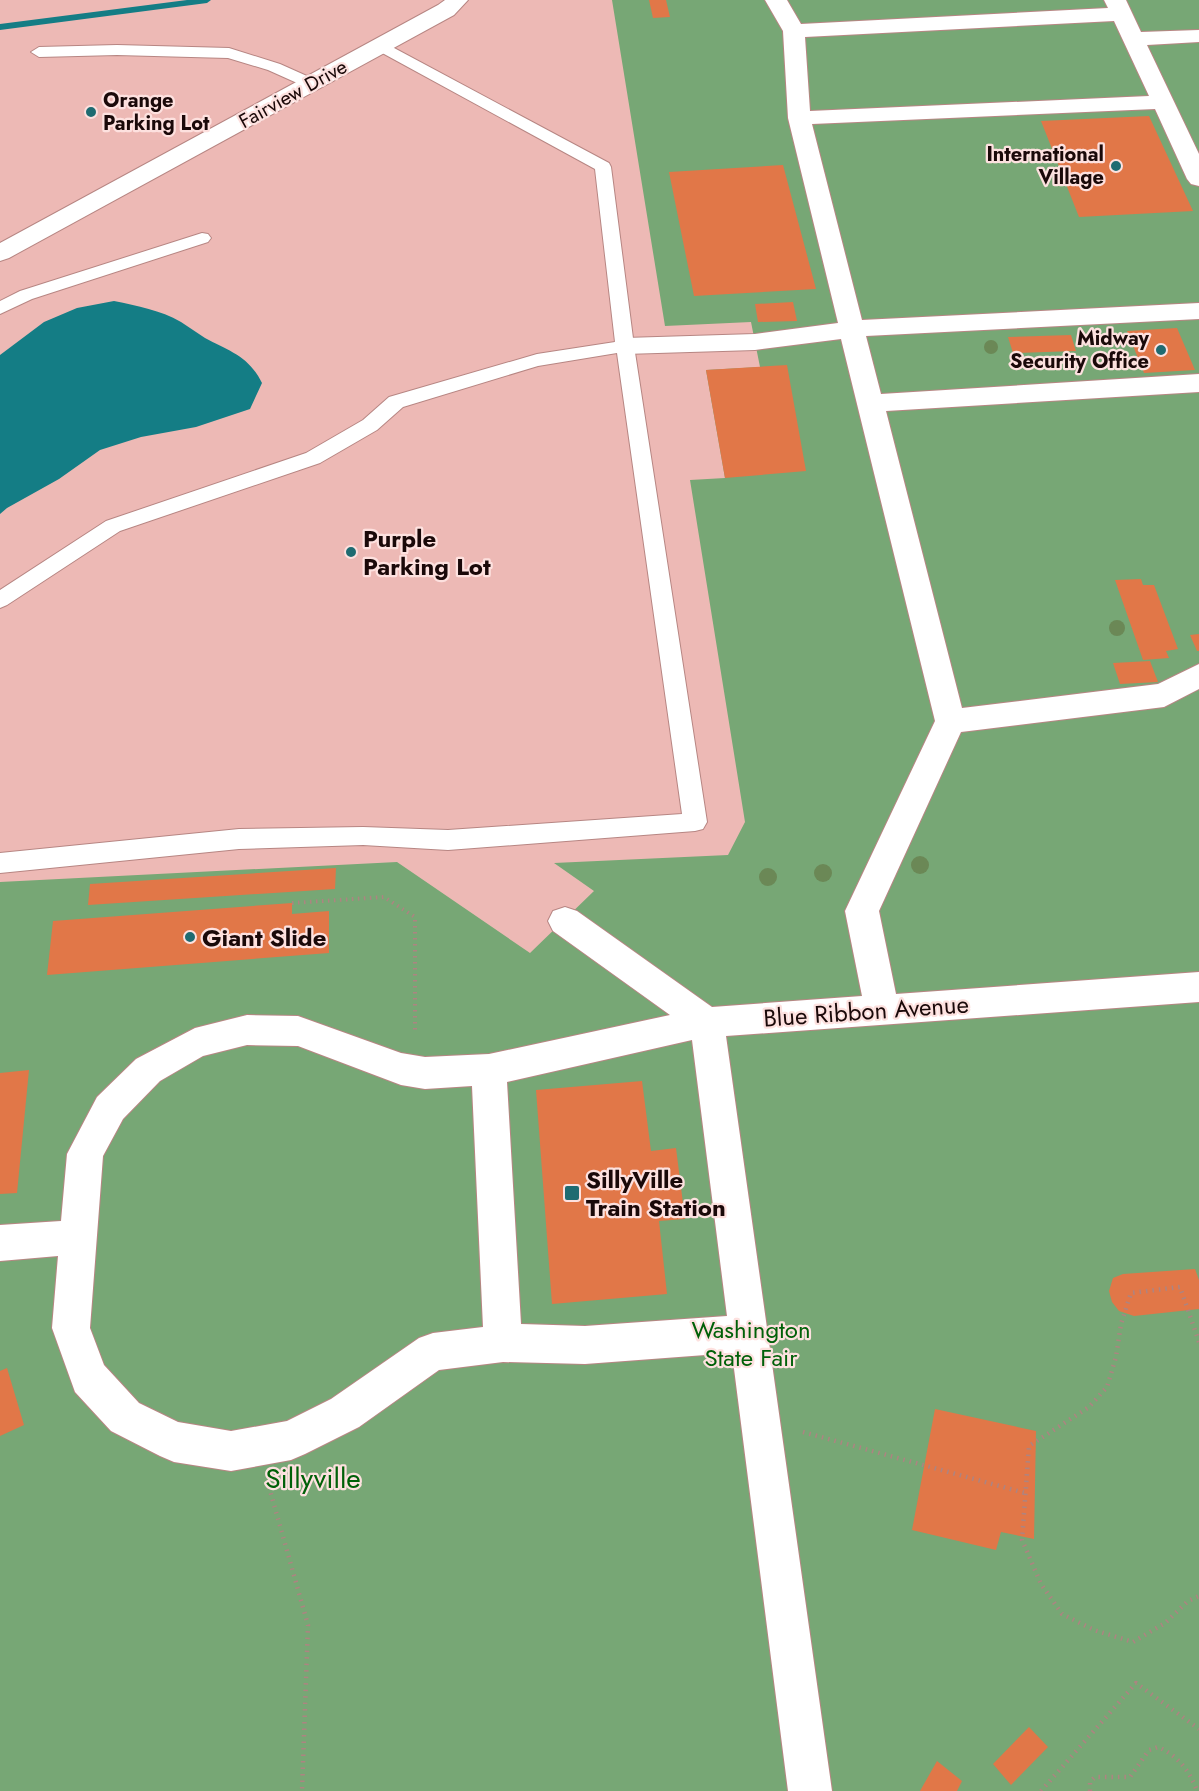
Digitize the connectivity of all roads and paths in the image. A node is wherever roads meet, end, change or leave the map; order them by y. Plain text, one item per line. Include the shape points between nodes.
1 (457, 0) edge
2 (776, 0) edge
3 (1118, 7) edge
4 (794, 31) junction
5 (1199, 36) edge
6 (1133, 39) junction
7 (381, 46) junction
8 (39, 52) dead end
9 (312, 84) junction
10 (1162, 102) junction
11 (799, 118) junction
12 (1199, 179) edge
13 (202, 238) dead end
14 (0, 253) edge
15 (0, 308) edge
16 (1199, 311) edge
17 (852, 329) junction
18 (625, 346) junction
19 (1199, 383) edge
20 (870, 403) junction
21 (0, 600) edge
22 (1199, 675) edge
23 (950, 721) junction
24 (0, 863) edge
25 (292, 903) dead end
26 (565, 921) dead end
27 (1199, 987) edge
28 (882, 1010) junction
29 (707, 1022) junction
30 (489, 1070) junction
31 (415, 1072) junction
32 (78, 1237) junction
33 (0, 1243) edge
34 (748, 1333) junction
35 (1199, 1342) edge
36 (503, 1343) junction
37 (761, 1421) junction
38 (258, 1446) junction
39 (1025, 1493) junction
40 (1199, 1596) edge
41 (1199, 1729) edge
42 (302, 1791) edge
43 (810, 1791) edge
44 (1041, 1791) edge
45 (1090, 1791) edge
46 (1197, 1791) edge

1 - 7 street, Fairview Drive
2 - 4 street
3 - 4 street
3 - 6 street
4 - 11 street
5 - 6 street
6 - 10 street
7 - 9 street, Fairview Drive
7 - 18 lane via 603,167
8 - 9 lane via 229,53
9 - 14 street, Fairview Drive
10 - 11 street
10 - 12 street
11 - 17 street
13 - 15 lane via 26,295
16 - 17 street
17 - 18 street via 755,342
17 - 20 street
18 - 21 lane via 537,360 396,402 370,424 313,458 113,526
18 - 24 lane via 695,822 448,840 363,836 239,839
19 - 20 street
20 - 23 street
22 - 23 street via 1164,695
23 - 28 street via 862,911
25 - 31 path via 384,897 415,917
26 - 29 street
27 - 28 street, Blue Ribbon Avenue
28 - 29 street, Blue Ribbon Avenue
29 - 30 street, Blue Ribbon Avenue
29 - 34 street
30 - 31 street, Blue Ribbon Avenue
30 - 36 street
31 - 32 street, Blue Ribbon Avenue via 298,1031 247,1030 195,1043 148,1070 110,1108 85,1154
32 - 33 street
32 - 38 street, Blue Ribbon Avenue via 71,1328 89,1378 125,1417 174,1442 231,1451
34 - 36 street, Blue Ribbon Avenue via 585,1345
34 - 37 street
35 - 39 path via 1180,1287 1131,1293 1107,1387 1089,1407 1029,1446
36 - 38 street, Blue Ribbon Avenue via 433,1352 345,1413 291,1440
37 - 39 path
37 - 43 street
38 - 42 path via 308,1625
39 - 40 path via 1022,1540 1041,1584 1062,1614 1132,1642 1165,1623 1188,1600
41 - 44 path via 1136,1683
45 - 46 path via 1090,1782 1095,1777 1130,1777 1149,1750 1158,1747 1184,1766

